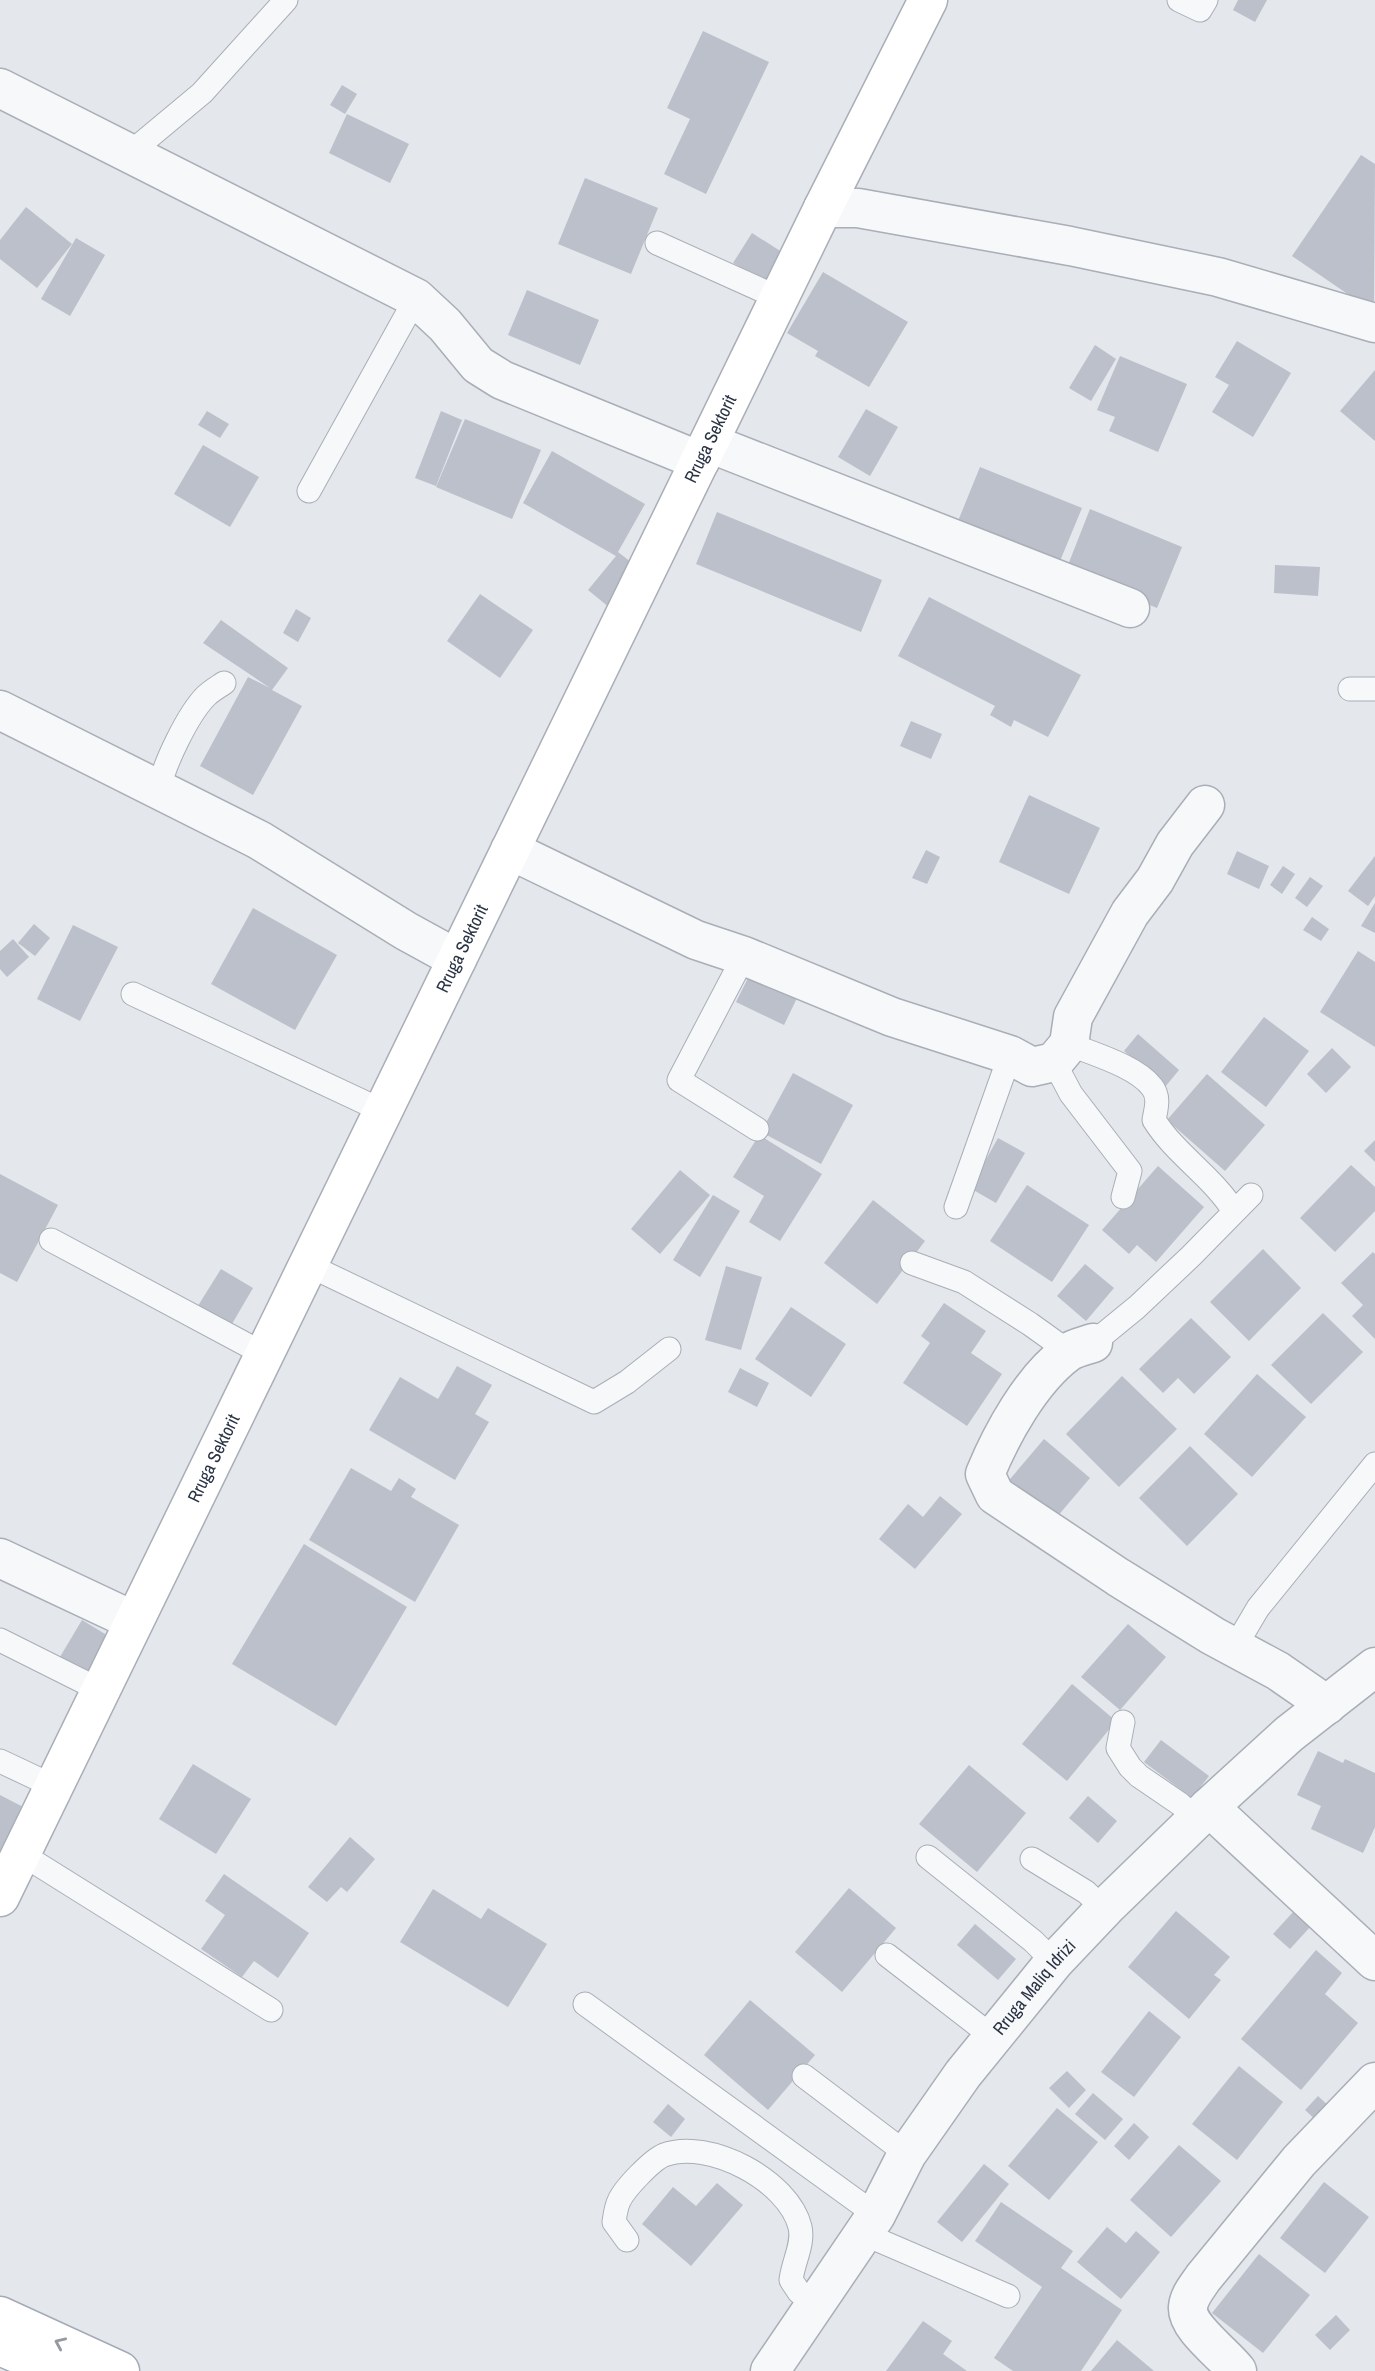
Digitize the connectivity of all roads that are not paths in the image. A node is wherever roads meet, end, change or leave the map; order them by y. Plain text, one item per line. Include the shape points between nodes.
1 (286, 0) edge
2 (928, 0) edge
3 (1179, 0) edge
4 (1206, 0) edge
5 (0, 88) edge
6 (130, 153) junction
7 (823, 208) junction
8 (657, 243) dead end
9 (416, 298) junction
10 (779, 298) junction
11 (1375, 323) edge
12 (704, 452) junction
13 (309, 491) dead end
14 (1130, 608) dead end
15 (224, 683) dead end
16 (1350, 689) dead end
17 (1375, 689) edge
18 (0, 710) edge
19 (159, 789) junction
20 (1205, 805) dead end
21 (510, 850) junction
22 (744, 956) junction
23 (457, 959) junction
24 (133, 994) dead end
25 (1061, 1053) junction
26 (1010, 1055) junction
27 (383, 1111) junction
28 (757, 1129) dead end
29 (1251, 1195) dead end
30 (1123, 1197) dead end
31 (957, 1207) dead end
32 (1234, 1211) junction
33 (51, 1240) dead end
34 (912, 1263) dead end
35 (308, 1265) junction
36 (1081, 1348) junction
37 (668, 1349) dead end
38 (264, 1354) junction
39 (1375, 1464) edge
40 (0, 1558) edge
41 (134, 1621) junction
42 (0, 1640) edge
43 (1234, 1647) junction
44 (1375, 1667) edge
45 (100, 1690) junction
46 (1327, 1705) junction
47 (1123, 1722) dead end
48 (0, 1761) edge
49 (53, 1786) junction
50 (1203, 1813) junction
51 (20, 1853) junction
52 (928, 1857) dead end
53 (1032, 1858) dead end
54 (0, 1897) edge
55 (1104, 1909) junction
56 (887, 1955) dead end
57 (1375, 1961) edge
58 (1054, 1962) junction
59 (585, 2004) dead end
60 (271, 2010) dead end
61 (992, 2037) junction
62 (804, 2076) dead end
63 (1375, 2082) edge
64 (907, 2154) junction
65 (870, 2224) junction
66 (627, 2240) dead end
67 (1009, 2296) dead end
68 (815, 2304) junction
69 (0, 2316) edge
70 (0, 2346) edge
71 (58, 2371) edge
72 (120, 2371) edge
73 (770, 2371) edge
74 (1237, 2371) edge

1 - 6 lane via 202,93
2 - 7 street, Rruga Sektorit
3 - 4 lane via 1200,10
5 - 6 street
6 - 9 street
7 - 10 street, Rruga Sektorit
7 - 11 street via 858,208 1070,246 1218,277
8 - 10 lane
9 - 12 street via 478,365 502,380
9 - 13 lane
10 - 12 street, Rruga Sektorit
12 - 14 street
12 - 21 street, Rruga Sektorit
15 - 19 lane via 197,706 163,770
16 - 17 lane
18 - 19 street
19 - 23 street via 259,840
20 - 25 street via 1130,913 1073,1017
21 - 22 street via 695,940
21 - 23 street, Rruga Sektorit
22 - 26 street via 892,1017
22 - 28 lane via 679,1080
23 - 27 street, Rruga Sektorit
24 - 27 lane
25 - 26 street via 1032,1067
25 - 30 lane via 1071,1094 1130,1171
25 - 32 lane via 1112,1061 1153,1088 1158,1102 1154,1119 1161,1130
26 - 31 lane
27 - 35 street, Rruga Sektorit
29 - 32 lane
32 - 36 lane via 1137,1307
33 - 38 lane
34 - 36 lane via 964,1282 1030,1324
35 - 37 lane via 594,1402
35 - 38 street, Rruga Sektorit
36 - 43 street via 1046,1374 995,1451 985,1474 995,1496
38 - 41 street, Rruga Sektorit
39 - 43 lane via 1258,1608
40 - 41 street
41 - 45 street, Rruga Sektorit
42 - 45 lane
43 - 46 street
44 - 46 street, Rruga Maliq Idrizi
45 - 49 street, Rruga Sektorit
46 - 50 street, Rruga Maliq Idrizi
47 - 50 lane via 1118,1748 1130,1767 1180,1804
48 - 49 lane
49 - 51 street, Rruga Sektorit
50 - 55 street, Rruga Maliq Idrizi
50 - 57 street
51 - 54 street, Rruga Sektorit
51 - 60 lane
52 - 58 lane
53 - 55 lane
55 - 58 street, Rruga Maliq Idrizi
56 - 61 lane
58 - 61 street, Rruga Maliq Idrizi
59 - 65 lane
61 - 64 street, Rruga Maliq Idrizi
62 - 64 lane
63 - 74 street via 1299,2161 1190,2299 1191,2322
64 - 65 street, Rruga Maliq Idrizi
65 - 67 lane
65 - 68 street, Rruga Maliq Idrizi
66 - 68 lane via 614,2222 619,2200 640,2174 663,2155 711,2153 755,2174 796,2213 800,2245 791,2280
68 - 73 street, Rruga Maliq Idrizi
72 -> 69 street
70 - 71 street

